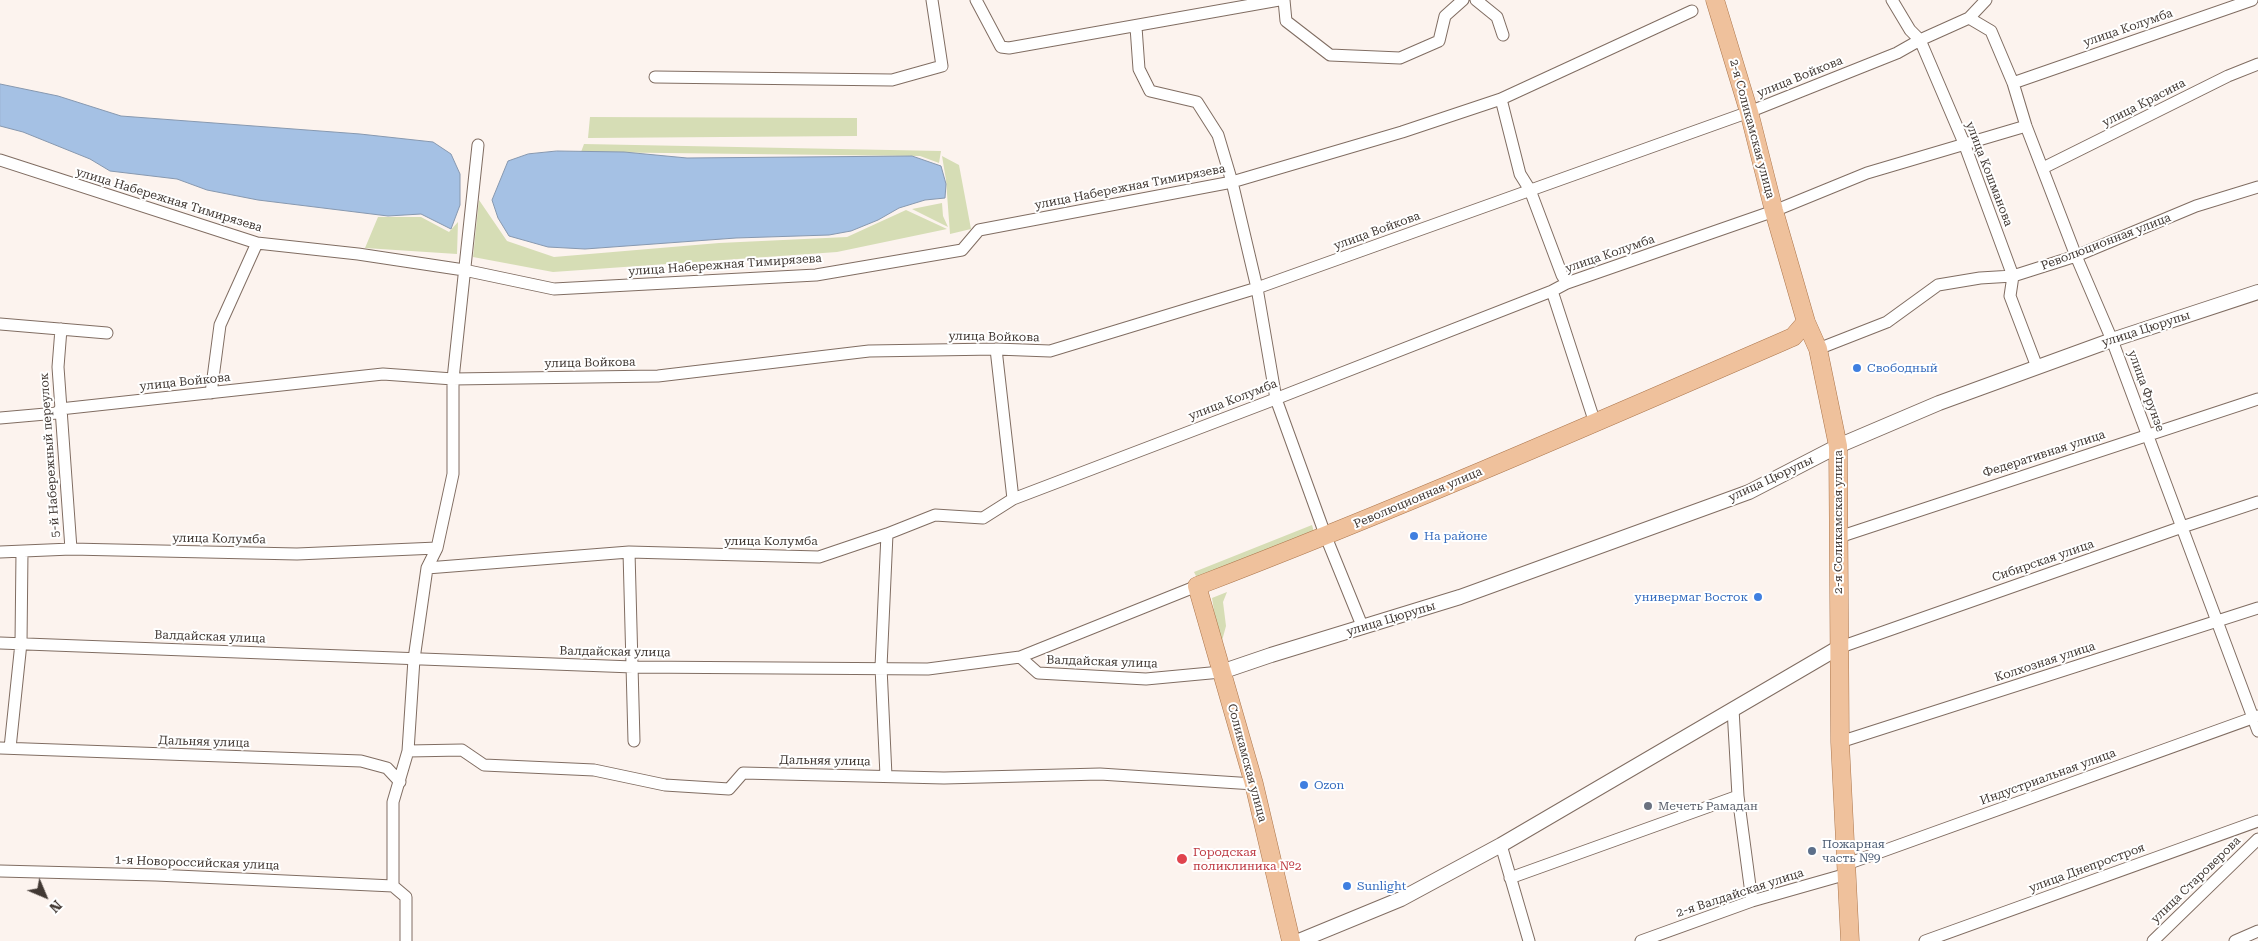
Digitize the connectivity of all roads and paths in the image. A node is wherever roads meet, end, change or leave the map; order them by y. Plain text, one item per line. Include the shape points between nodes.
1 (932, 0) edge
2 (976, 0) edge
3 (1279, 0) edge
4 (1284, 0) edge
5 (1463, 0) edge
6 (1476, 0) edge
7 (1715, 0) edge
8 (1892, 0) edge
9 (1986, 0) edge
10 (2252, 0) edge
11 (1692, 11) dead end
12 (1969, 18) junction
13 (1136, 26) junction
14 (1503, 35) dead end
15 (1920, 40) junction
16 (2258, 64) edge
17 (655, 77) dead end
18 (2014, 83) junction
19 (1501, 99) junction
20 (1749, 112) junction
21 (2026, 126) junction
22 (1964, 143) junction
23 (478, 145) dead end
24 (0, 160) edge
25 (2043, 168) junction
26 (1232, 182) junction
27 (2258, 187) edge
28 (1530, 190) junction
29 (1774, 211) junction
30 (257, 243) junction
31 (2076, 256) junction
32 (464, 270) junction
33 (2013, 276) junction
34 (1567, 283) junction
35 (1257, 288) junction
36 (1552, 291) junction
37 (2258, 292) edge
38 (1806, 322) junction
39 (0, 324) edge
40 (61, 329) junction
41 (107, 333) dead end
42 (2112, 340) junction
43 (996, 349) junction
44 (1818, 349) junction
45 (2036, 367) junction
46 (453, 379) junction
47 (211, 393) junction
48 (1276, 398) junction
49 (2258, 399) edge
50 (60, 410) junction
51 (0, 418) edge
52 (1595, 423) junction
53 (2147, 434) junction
54 (1838, 446) junction
55 (1013, 498) junction
56 (2258, 502) edge
57 (2182, 527) junction
58 (888, 534) junction
59 (1326, 537) junction
60 (1839, 537) junction
61 (437, 548) junction
62 (70, 549) junction
63 (0, 552) edge
64 (22, 552) junction
65 (629, 552) junction
66 (427, 568) junction
67 (1197, 586) junction
68 (2258, 608) edge
69 (2217, 621) junction
70 (1363, 628) junction
71 (0, 643) edge
72 (21, 643) junction
73 (1838, 648) junction
74 (1020, 657) junction
75 (414, 659) junction
76 (632, 667) junction
77 (881, 667) junction
78 (1221, 672) junction
79 (1733, 709) junction
80 (2256, 717) edge
81 (2258, 731) edge
82 (634, 741) dead end
83 (1840, 742) junction
84 (5, 748) edge
85 (408, 751) junction
86 (886, 776) junction
87 (400, 782) junction
88 (1254, 784) junction
89 (1738, 796) junction
90 (2258, 821) edge
91 (2258, 839) edge
92 (1501, 845) junction
93 (1847, 869) junction
94 (0, 871) edge
95 (1510, 878) junction
96 (392, 886) junction
97 (1752, 902) junction
98 (2258, 931) edge
99 (1948, 938) edge
100 (406, 941) edge
101 (1290, 941) edge
102 (1299, 941) edge
103 (1528, 941) edge
104 (1642, 941) edge
105 (1850, 941) edge
106 (1925, 941) edge
107 (2152, 941) edge
108 (2235, 941) edge

1 - 17 street via 942,66 892,80
2 - 13 street via 1001,47
3 - 13 street
4 - 5 street via 1286,20 1330,55 1400,58 1439,41 1445,16
6 - 14 street via 1497,17
7 - 20 main road, 2-я Соликамская улица
8 - 15 street, улица Кошманова
9 - 12 street, улица Войкова
10 - 18 street, улица Колумба
11 - 19 street, улица Набережная Тимирязева
12 - 15 street, улица Войкова
12 - 18 street, улица Фрунзе via 1991,31
13 - 26 street via 1139,69 1150,91 1197,102 1218,135
15 - 20 street, улица Войкова via 1897,53
15 - 22 street, улица Кошманова
16 - 25 street, улица Красина
18 - 21 street, улица Фрунзе
19 - 26 street, улица Набережная Тимирязева
19 - 28 street via 1520,174
20 - 28 street, улица Войкова
20 - 29 main road, 2-я Соликамская улица
21 - 22 street, улица Колумба
21 - 25 street, улица Фрунзе
22 - 29 street, улица Колумба via 1867,173
22 - 33 street, улица Кошманова
23 - 32 street
24 - 30 street, улица Набережная Тимирязева
25 - 31 street, улица Фрунзе
26 - 32 street, улица Набережная Тимирязева via 979,230 962,250 816,275 554,289
26 - 35 street
27 - 31 street, Революционная улица via 2196,206
28 - 34 street
28 - 35 street, улица Войкова
29 - 34 street, улица Колумба
29 - 38 main road, 2-я Соликамская улица
30 - 32 street, улица Набережная Тимирязева
30 - 47 street via 220,325
31 - 33 street, Революционная улица
31 - 42 street, улица Фрунзе
32 - 46 street
33 - 44 street, Революционная улица via 1938,285 1888,322
33 - 45 street, улица Кошманова via 2010,296
34 - 36 street, улица Колумба
35 - 43 street, улица Войкова via 1050,351
35 - 48 street
36 - 48 street, улица Колумба
36 - 52 street
37 - 42 street, улица Цюрупы
38 - 44 main road, 2-я Соликамская улица
38 - 52 main road, Революционная улица via 1793,337
39 - 40 street
40 - 41 street
40 - 50 street, 5-й Набережный переулок via 58,368
42 - 45 street, улица Цюрупы
42 - 53 street, улица Фрунзе
43 - 46 street, улица Войкова via 869,351 658,376
43 - 55 street
44 - 54 main road, 2-я Соликамская улица
45 - 54 street, улица Цюрупы via 1938,403
46 - 47 street, улица Войкова via 383,374
46 - 61 street via 453,474
47 - 50 street, улица Войкова
48 - 55 street, улица Колумба
48 - 59 street
49 - 53 street, Федеративная улица
50 - 51 street, улица Войкова via 57,413
50 - 62 street, 5-й Набережный переулок
52 - 59 main road, Революционная улица
53 - 57 street, улица Фрунзе
53 - 60 street, Федеративная улица
54 - 60 main road, 2-я Соликамская улица
54 - 70 street, улица Цюрупы via 1748,492 1460,597
55 - 58 street, улица Колумба via 983,518 935,515
56 - 57 street, Сибирская улица
57 - 69 street, улица Фрунзе
57 - 73 street, Сибирская улица
58 - 65 street, улица Колумба via 819,557
58 - 77 street
59 - 67 main road, Революционная улица
59 - 70 street
60 - 73 main road, 2-я Соликамская улица
61 - 62 street, улица Колумба via 297,554
61 - 66 street
62 - 64 street, улица Колумба
63 - 64 street, улица Колумба
64 - 72 street
65 - 66 street, улица Колумба
65 - 76 street
66 - 75 street
67 - 74 street, Революционная улица
67 - 78 main road, Соликамская улица
68 - 69 street, Колхозная улица
69 - 80 street, улица Фрунзе
69 - 83 street, Колхозная улица
70 - 78 street, улица Цюрупы
71 - 72 street, Валдайская улица
72 - 75 street, Валдайская улица
72 - 84 street
73 - 79 street
73 - 83 main road, 2-я Соликамская улица
74 - 77 street, Валдайская улица via 928,669
74 - 78 street, Валдайская улица via 1038,674 1146,679
75 - 76 street, Валдайская улица
75 - 85 street
76 - 77 street, Валдайская улица
76 - 82 street
77 - 86 street
78 - 88 main road, Соликамская улица
79 - 89 street
79 - 92 street
80 - 81 street, улица Фрунзе
80 - 93 street, Индустриальная улица
83 - 93 main road, 2-я Соликамская улица
84 - 87 street, Дальняя улица via 361,761 387,768
85 - 86 street, Дальняя улица via 462,750 484,765 594,770 665,785 729,789 743,774
85 - 87 street
86 - 88 street, Дальняя улица via 944,778 1100,774
87 - 96 street via 394,802
88 - 101 main road, Соликамская улица
89 - 95 street
89 - 97 street
90 - 99 street, улица Днепростроя
91 - 107 street, улица Староверова
92 - 95 street
92 - 102 street via 1400,898
93 - 97 street, 2-я Валдайская улица
93 - 105 main road, 2-я Соликамская улица
94 - 96 street, 1-я Новороссийская улица
95 - 103 street
96 - 100 street via 406,898
97 - 104 street, 2-я Валдайская улица
98 - 108 street
99 - 106 street, улица Днепростроя

